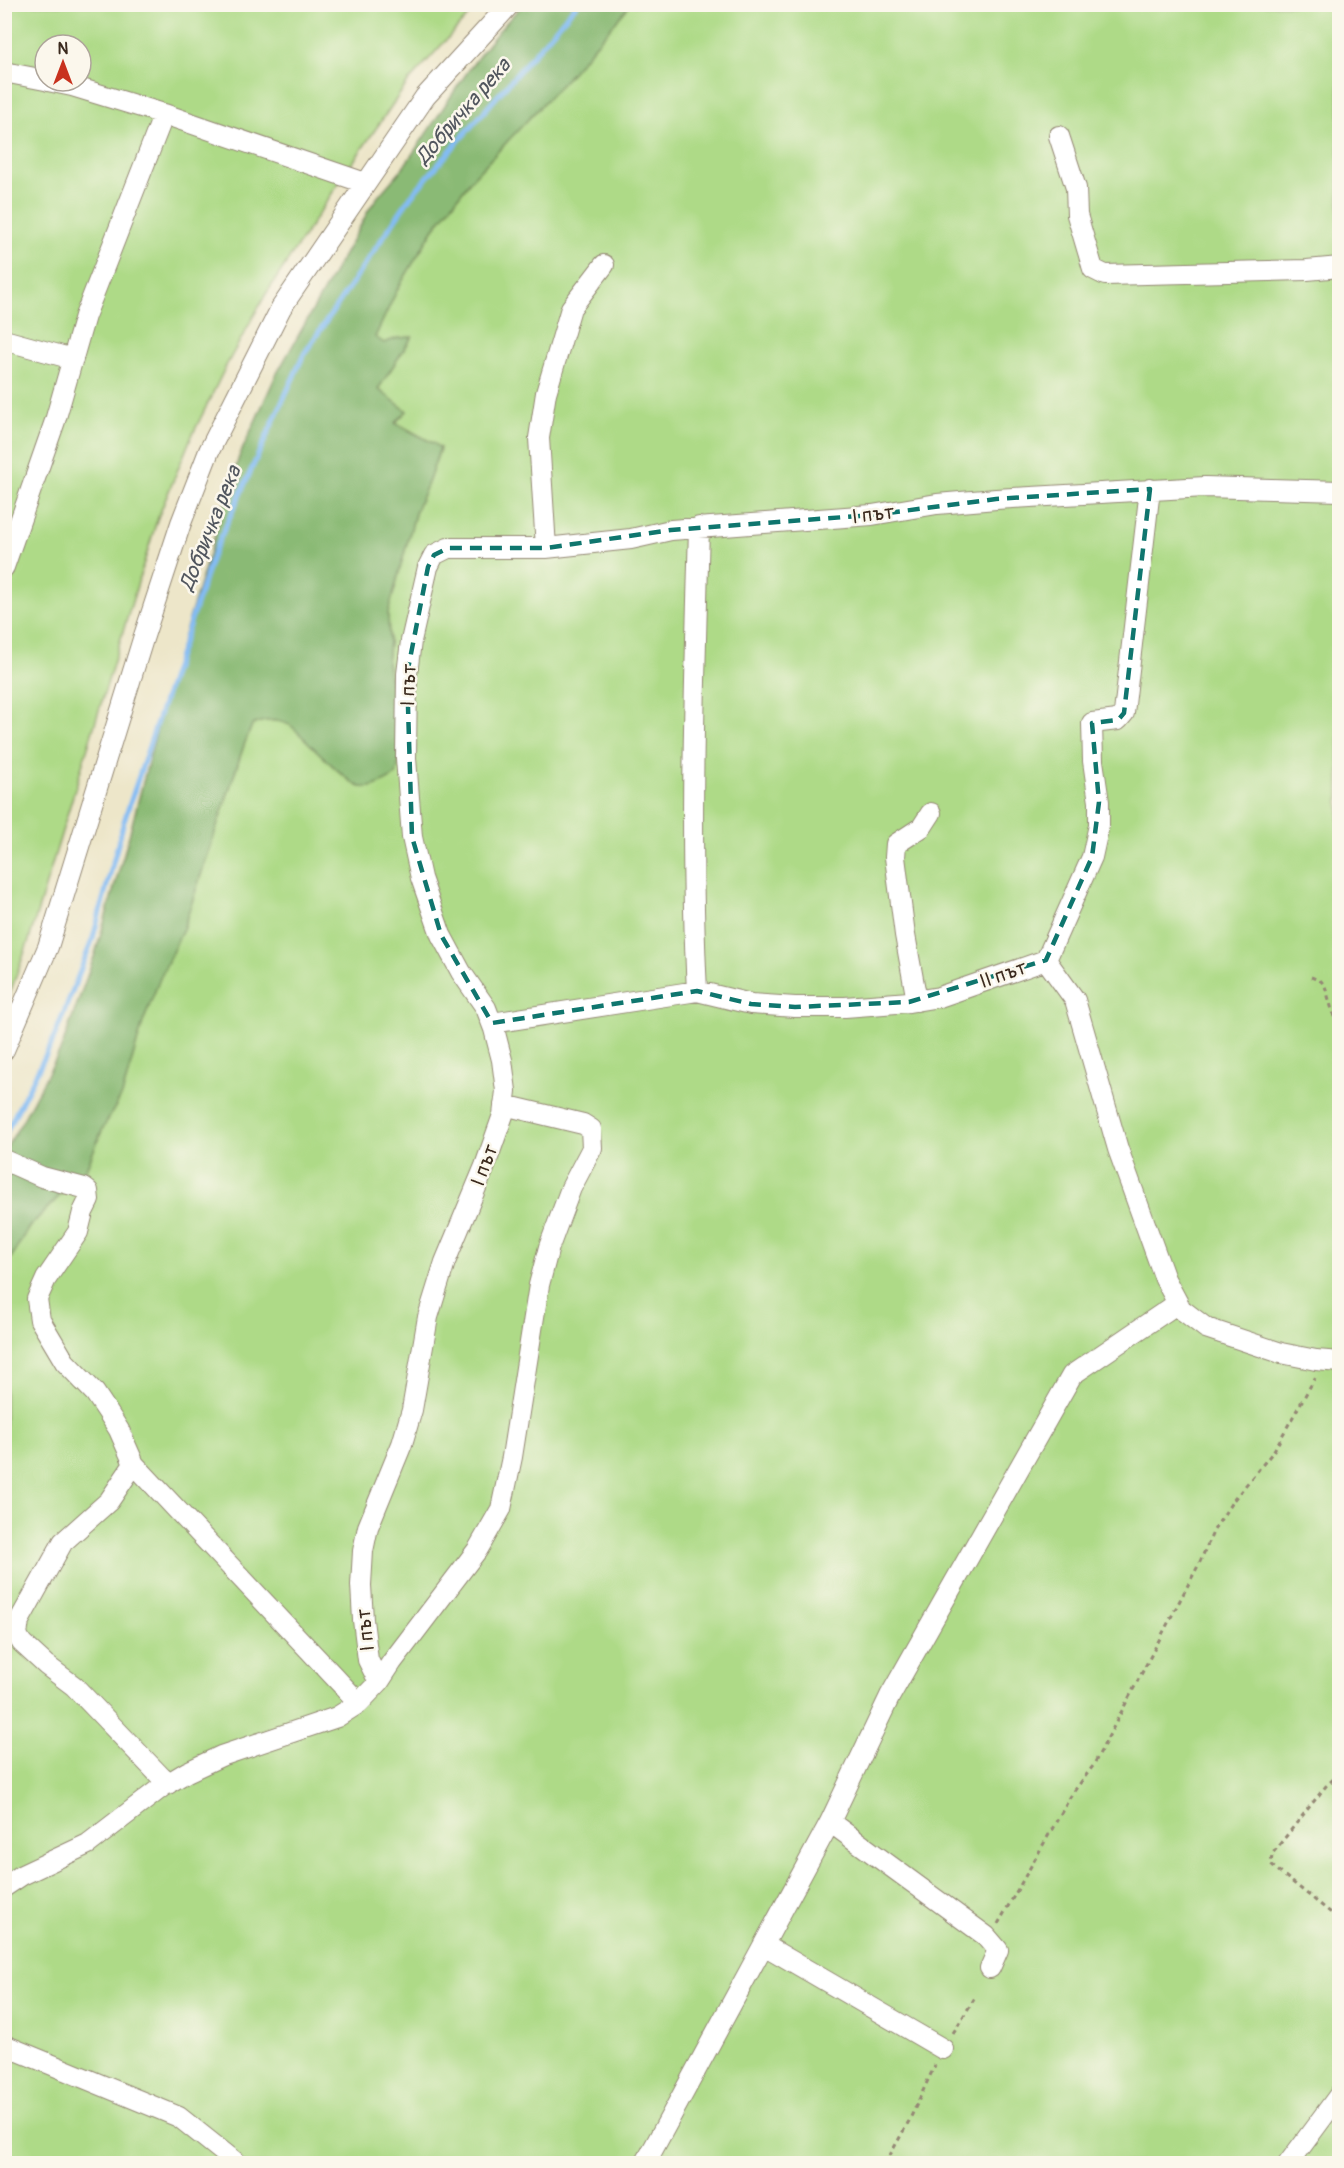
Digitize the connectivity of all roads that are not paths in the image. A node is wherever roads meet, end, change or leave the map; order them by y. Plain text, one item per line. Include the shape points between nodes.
1 (510, 4) edge
2 (4, 72) edge
3 (33, 78) edge
4 (93, 92) edge
5 (164, 114) junction
6 (1059, 136) dead end
7 (365, 183) junction
8 (604, 265) dead end
9 (1340, 267) edge
10 (4, 340) edge
11 (73, 359) junction
12 (1150, 489) junction
13 (1340, 491) edge
14 (699, 527) junction
15 (546, 548) junction
16 (4, 567) edge
17 (931, 813) dead end
18 (1046, 960) junction
19 (698, 991) junction
20 (917, 1001) junction
21 (492, 1023) junction
22 (4, 1050) edge
23 (504, 1105) junction
24 (4, 1160) edge
25 (1178, 1303) junction
26 (1332, 1362) edge
27 (134, 1464) junction
28 (379, 1682) junction
29 (359, 1703) junction
30 (168, 1784) junction
31 (830, 1822) junction
32 (4, 1887) edge
33 (764, 1945) junction
34 (990, 1968) dead end
35 (4, 2045) edge
36 (943, 2049) road end
37 (1340, 2094) edge
38 (238, 2163) edge
39 (645, 2163) edge
40 (1288, 2163) edge

1 - 7 street via 425,97
2 - 3 street
4 - 5 street
5 - 7 street
5 - 11 street via 98,283
6 - 9 street via 1076,188 1077,215 1093,269 1098,273
7 - 22 street via 281,308 209,451 143,639 48,947
8 - 15 street via 572,308 546,393 539,438
10 - 11 street
11 - 16 street
12 - 13 street, І път via 1246,487
12 - 14 street, І път
12 - 18 street via 1124,713 1118,720 1092,723 1099,825 1076,894
14 - 15 street, І път
14 - 19 street via 693,757 693,900
15 - 21 street, І път via 448,548 434,555 428,567 406,674 406,758 412,837 421,878 441,935
17 - 20 street via 922,826 896,844 895,851
18 - 20 street, ІІ път
18 - 25 street, ІІ път via 1075,1000 1118,1149 1164,1279
19 - 20 street, ІІ път via 751,1004 795,1007
19 - 21 street, ІІ път
21 - 23 street, І път via 502,1060
23 - 28 street, І път via 485,1166 445,1262 428,1317 412,1410 368,1527 361,1585 363,1620 368,1659
23 - 28 street via 583,1124 591,1129 592,1148 571,1188 539,1285 501,1509 478,1549
24 - 27 street via 88,1191 89,1200 78,1232 46,1279 38,1299 40,1320 65,1362 107,1411
25 - 26 street, ІІ път via 1206,1328 1281,1353
25 - 31 street via 1072,1375 890,1696
27 - 29 street
27 - 30 street via 109,1502 63,1542 19,1621 17,1635 46,1665 74,1686
28 - 29 street
29 - 30 street via 337,1717 221,1756
30 - 32 street via 88,1844
31 - 33 street
31 - 34 street via 986,1936 998,1950
33 - 36 street
33 - 39 street
35 - 38 street via 179,2117
37 - 40 street

